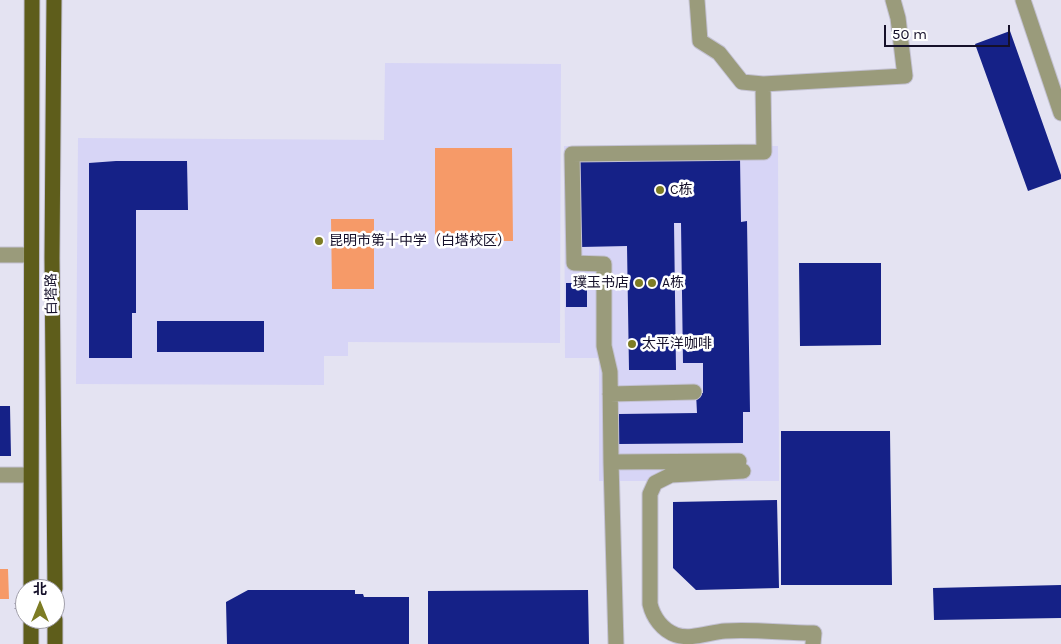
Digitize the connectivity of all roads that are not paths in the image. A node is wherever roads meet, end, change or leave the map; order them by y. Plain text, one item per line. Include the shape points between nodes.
1 (32, 0) edge
2 (54, 0) edge
3 (697, 0) edge
4 (893, 0) edge
5 (1023, 0) edge
6 (763, 84) junction
7 (1061, 112) edge
8 (0, 255) edge
9 (30, 255) junction
10 (694, 392) dead end
11 (610, 394) junction
12 (611, 462) junction
13 (0, 475) edge
14 (30, 475) junction
15 (31, 579) edge
16 (55, 579) edge
17 (31, 629) edge
18 (55, 629) edge
19 (31, 644) edge
20 (55, 644) edge
21 (616, 644) edge
22 (813, 644) edge

1 - 9 main road, 白塔路
2 - 16 main road, 白塔路
3 - 6 street via 700,41 719,53 742,82
4 - 6 street via 905,76
5 - 7 street
6 - 11 street via 764,152 572,154 574,263 604,264 604,346 610,372
8 - 9 street
9 - 14 main road, 白塔路
10 - 11 street
11 - 12 street
12 - 21 street
12 - 22 street via 741,466 672,475 655,483 650,494 650,604 653,616 662,626 676,635 725,631 814,633
13 - 14 street
14 - 15 main road, 白塔路
17 - 19 main road
18 - 20 main road

